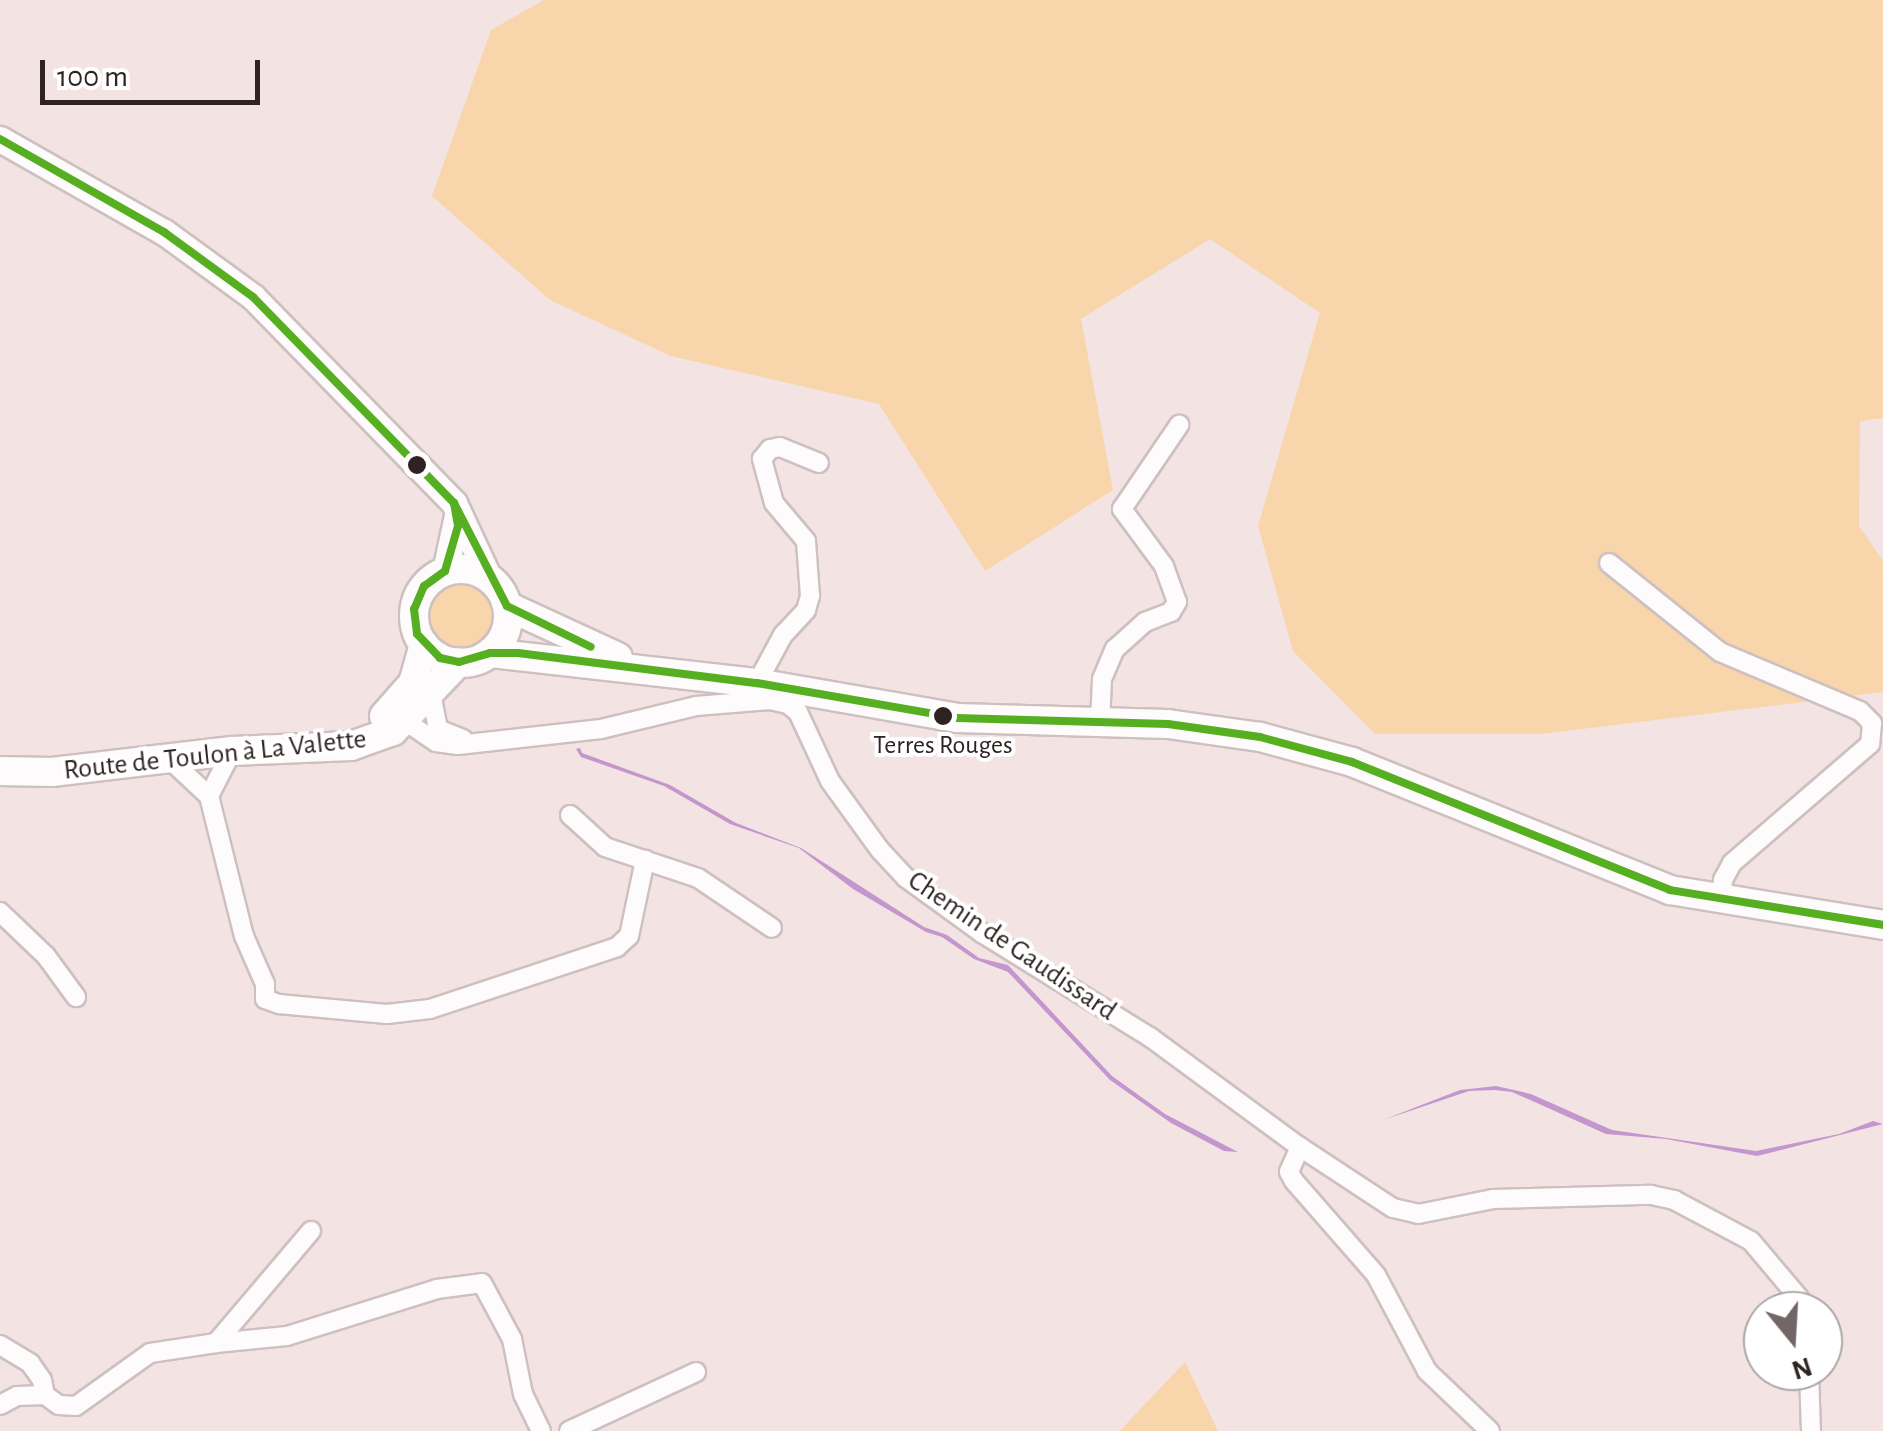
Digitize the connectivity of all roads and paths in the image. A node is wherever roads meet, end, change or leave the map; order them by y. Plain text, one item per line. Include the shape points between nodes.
1 (0, 139) edge
2 (1179, 425) dead end
3 (819, 463) dead end
4 (458, 511) junction
5 (1610, 563) dead end
6 (446, 571) junction
7 (489, 578) junction
8 (507, 606) junction
9 (424, 645) junction
10 (490, 653) junction
11 (458, 662) junction
12 (668, 671) junction
13 (757, 683) junction
14 (419, 692) junction
15 (405, 721) junction
16 (1100, 723) junction
17 (478, 743) junction
18 (232, 751) junction
19 (166, 757) junction
20 (0, 762) edge
21 (0, 771) edge
22 (209, 796) junction
23 (570, 815) dead end
24 (645, 860) junction
25 (1721, 900) junction
26 (0, 912) edge
27 (1883, 925) edge
28 (772, 928) dead end
29 (76, 997) dead end
30 (1300, 1148) junction
31 (311, 1231) dead end
32 (1793, 1291) edge
33 (216, 1344) junction
34 (0, 1346) edge
35 (696, 1372) dead end
36 (1810, 1391) edge
37 (45, 1395) junction
38 (0, 1405) edge
39 (541, 1431) edge
40 (568, 1431) edge
41 (1490, 1431) edge
42 (1812, 1431) edge

1 - 4 main road via 164,232 253,296
2 - 16 street via 1122,506 1164,566 1177,602 1115,649 1102,680
3 - 13 street via 776,447 762,458 774,503 806,541 810,596
4 - 6 main road
4 - 7 main road
5 - 25 street via 1720,652 1872,722 1870,744 1732,863
6 - 7 main road via 468,569
6 - 9 main road via 418,596 414,622
7 - 8 main road
8 - 10 main road via 505,632
8 - 12 main road via 589,646
9 - 11 main road
9 - 14 main road, Route de Toulon à La Valette
10 - 11 main road
10 - 12 main road
11 - 14 main road, Route de Toulon à La Valette
12 - 13 main road
13 - 16 main road via 958,718
14 - 15 main road, Route de Toulon à La Valette
14 - 17 street via 438,728
14 - 20 main road, Route de Toulon à La Valette via 379,720 330,738
15 - 17 street via 436,742
15 - 18 main road, Route de Toulon à La Valette via 382,737 350,746
16 - 25 main road via 1199,728 1319,751 1645,882
17 - 30 street, Chemin de Gaudissard via 601,729 696,706 788,704 798,712 830,782 906,878 1150,1037
18 - 19 main road, Route de Toulon à La Valette
18 - 22 street
19 - 21 main road, Route de Toulon à La Valette via 52,772
19 - 22 street
22 - 24 street via 244,936 262,972 266,999 280,1004 387,1014 430,1009 617,947 629,936
23 - 24 street via 605,847
24 - 28 street via 698,878
25 - 27 main road
26 - 29 street
30 - 32 street via 1404,1213 1493,1199 1674,1200 1752,1241
30 - 41 street via 1289,1172 1294,1181 1376,1275 1428,1372
31 - 33 street
33 - 37 street via 150,1353 76,1406
33 - 39 street via 287,1336 437,1289 482,1283 512,1339 523,1394
34 - 37 street via 30,1363
35 - 40 street
36 - 42 street
37 - 38 street via 17,1396

